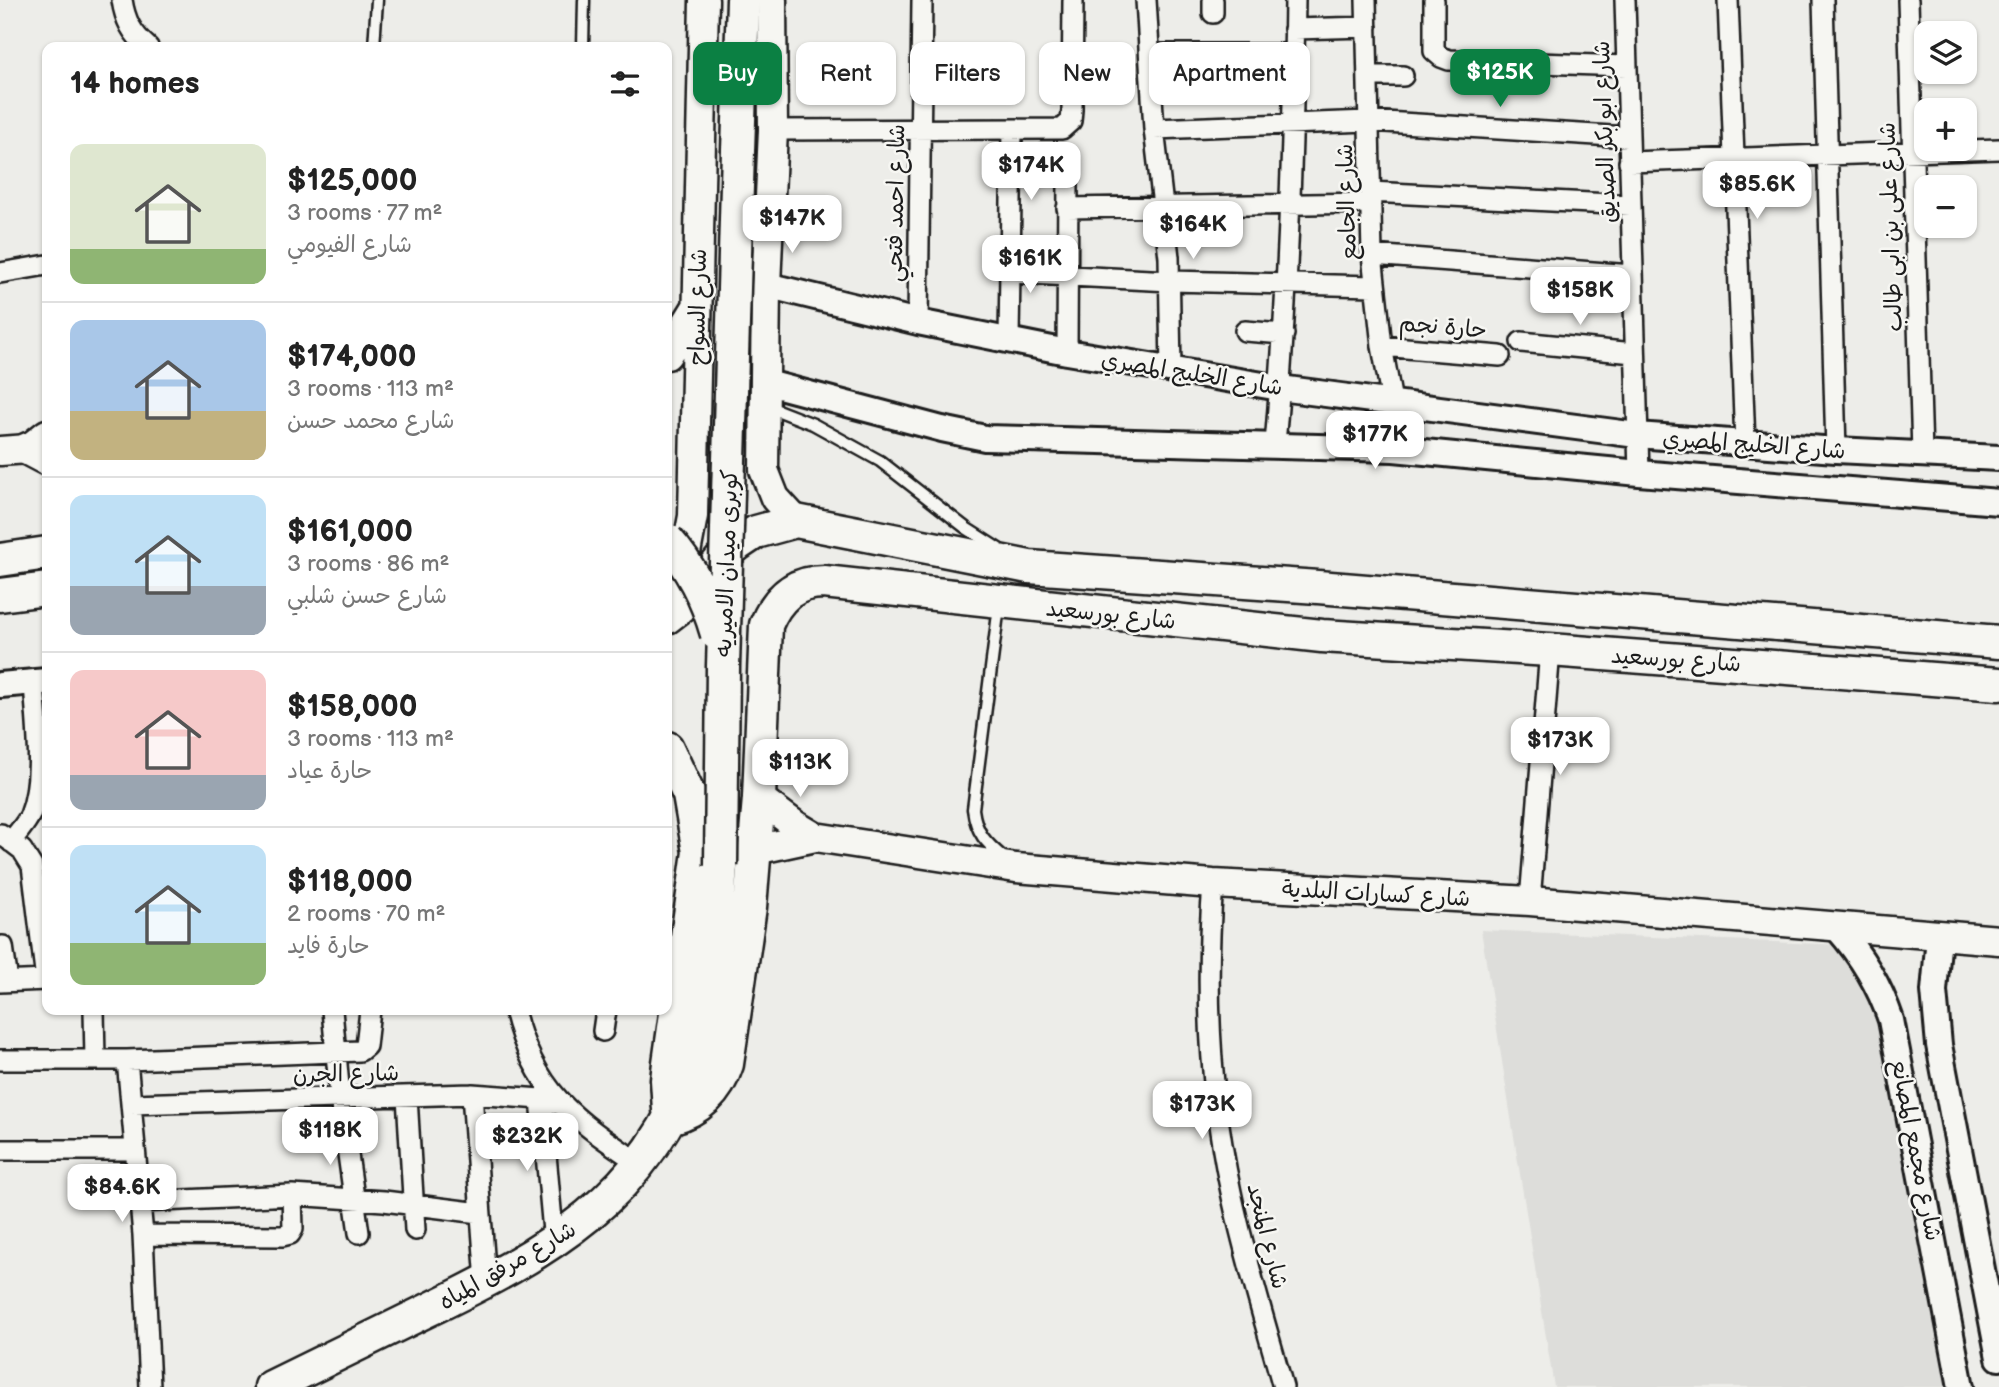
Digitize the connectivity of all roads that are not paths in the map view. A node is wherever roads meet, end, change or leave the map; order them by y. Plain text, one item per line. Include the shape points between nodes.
1 (122, 0) edge
2 (377, 0) edge
3 (584, 0) edge
4 (704, 0) edge
5 (743, 0) edge
6 (772, 0) edge
7 (922, 0) edge
8 (1073, 0) edge
9 (1146, 0) edge
10 (1295, 0) edge
11 (1366, 0) edge
12 (1434, 0) edge
13 (1625, 0) edge
14 (1728, 0) edge
15 (1823, 0) edge
16 (1908, 0) edge
17 (1367, 27) junction
18 (1294, 29) junction
19 (143, 42) edge
20 (374, 42) edge
21 (583, 42) edge
22 (1149, 42) edge
23 (1294, 42) edge
24 (1626, 66) junction
25 (1368, 76) junction
26 (1403, 76) dead end
27 (1153, 105) edge
28 (1293, 105) edge
29 (1368, 121) junction
30 (1293, 124) junction
31 (1154, 129) junction
32 (773, 130) junction
33 (1012, 130) junction
34 (921, 131) junction
35 (1628, 137) junction
36 (1999, 149) edge
37 (1912, 152) junction
38 (1827, 155) junction
39 (1734, 159) junction
40 (1629, 162) junction
41 (1068, 177) dead end
42 (1370, 198) junction
43 (1290, 205) junction
44 (1630, 205) junction
45 (1162, 206) junction
46 (1067, 208) junction
47 (1372, 255) junction
48 (42, 266) edge
49 (0, 273) edge
50 (1010, 273) junction
51 (1066, 275) junction
52 (1632, 275) junction
53 (1171, 281) junction
54 (1287, 283) junction
55 (766, 285) junction
56 (1374, 286) junction
57 (697, 305) junction
58 (918, 322) junction
59 (1245, 331) dead end
60 (1284, 334) junction
61 (1009, 340) junction
62 (1521, 342) dead end
63 (1382, 346) junction
64 (672, 347) edge
65 (1067, 352) junction
66 (1634, 353) junction
67 (1500, 356) dead end
68 (1171, 370) junction
69 (1280, 388) junction
70 (764, 395) junction
71 (1392, 402) junction
72 (1637, 435) junction
73 (1275, 444) junction
74 (1745, 444) junction
75 (1836, 450) junction
76 (1922, 453) junction
77 (694, 454) junction
78 (1999, 458) edge
79 (764, 470) junction
80 (1639, 473) junction
81 (1999, 502) edge
82 (796, 521) junction
83 (672, 546) edge
84 (42, 555) edge
85 (0, 560) edge
86 (1029, 567) junction
87 (1256, 584) junction
88 (1318, 587) junction
89 (42, 590) edge
90 (0, 595) edge
91 (672, 598) edge
92 (999, 603) junction
93 (672, 613) edge
94 (1260, 631) junction
95 (1322, 636) junction
96 (1999, 642) edge
97 (1550, 650) junction
98 (723, 666) junction
99 (41, 682) edge
100 (1999, 684) edge
101 (0, 685) edge
102 (672, 768) edge
103 (42, 791) edge
104 (678, 791) edge
105 (759, 798) junction
106 (815, 837) junction
107 (5, 838) edge
108 (755, 850) junction
109 (1016, 868) junction
110 (41, 877) edge
111 (1213, 884) junction
112 (1530, 901) junction
113 (1837, 928) junction
114 (1939, 936) junction
115 (1999, 940) edge
116 (3, 946) dead end
117 (676, 953) edge
118 (42, 980) edge
119 (4, 982) edge
120 (673, 1004) edge
121 (94, 1015) edge
122 (332, 1015) edge
123 (370, 1015) edge
124 (515, 1015) edge
125 (606, 1015) edge
126 (604, 1031) dead end
127 (336, 1053) junction
128 (0, 1060) edge
129 (95, 1060) junction
130 (127, 1060) junction
131 (472, 1094) junction
132 (340, 1097) junction
133 (407, 1097) junction
134 (541, 1099) junction
135 (131, 1104) junction
136 (561, 1105) junction
137 (670, 1118) junction
138 (0, 1150) edge
139 (135, 1150) junction
140 (639, 1163) junction
141 (292, 1195) junction
142 (354, 1198) junction
143 (140, 1202) junction
144 (414, 1204) junction
145 (480, 1213) junction
146 (415, 1230) dead end
147 (359, 1233) dead end
148 (143, 1236) junction
149 (554, 1243) junction
150 (486, 1282) junction
151 (1999, 1358) edge
152 (150, 1387) edge
153 (271, 1387) edge
154 (1283, 1387) edge
155 (1961, 1387) edge

1 - 19 street via 130,28
2 - 20 lane
3 - 21 lane
4 - 57 main road, شارع السواح
5 - 98 main road, كوبرى ميدان الاميريه, bridge
6 - 32 main road
7 - 34 street, شارع احمد فتحي
8 - 33 street via 1071,121 1062,129
9 - 22 street
10 - 18 street
11 - 17 street, شارع الجامع
12 - 24 street via 1434,51 1440,57
13 - 24 street, شارع ابو بكر الصديق
14 - 39 street
15 - 38 street
16 - 37 street, شارع على بن ابى طالب
17 - 18 street
17 - 25 street, شارع الجامع
18 - 23 street
24 - 35 street, شارع ابو بكر الصديق
25 - 26 street
25 - 29 street, شارع الجامع
27 - 31 street
28 - 30 street
29 - 30 street
29 - 35 street
29 - 42 street, شارع الجامع
30 - 31 street
30 - 43 street
31 - 45 street
32 - 34 street
32 - 55 main road
33 - 34 street
33 - 50 street
34 - 58 street, شارع احمد فتحي
35 - 40 street, شارع ابو بكر الصديق
36 - 37 street
37 - 38 street
37 - 76 street, شارع على بن ابى طالب
38 - 39 street
38 - 75 street
39 - 40 street
39 - 74 street
40 - 44 street, شارع ابو بكر الصديق
41 - 46 street
42 - 43 street
42 - 44 street
42 - 47 street, شارع الجامع
43 - 45 street
43 - 54 street
44 - 52 street, شارع ابو بكر الصديق
45 - 46 street
45 - 53 street
46 - 51 street
47 - 52 street
47 - 56 street, شارع الجامع
48 - 49 street
50 - 51 street
50 - 61 street
51 - 53 street
51 - 65 street
52 - 66 street, شارع ابو بكر الصديق
53 - 54 street
53 - 68 street
54 - 56 street
54 - 60 street
55 - 58 street, شارع الخليج المصري
55 - 70 main road
56 - 63 street, شارع الجامع
57 - 64 main road
57 - 77 main road, شارع السواح
58 - 61 street, شارع الخليج المصري
59 - 60 street
60 - 69 street
61 - 65 street, شارع الخليج المصري
62 - 66 street
63 - 67 street, حارة نجم
63 - 71 street, شارع الجامع
65 - 68 street, شارع الخليج المصري
66 - 72 street, شارع ابو بكر الصديق
68 - 69 street, شارع الخليج المصري
69 - 71 street, شارع الخليج المصري
69 - 73 street
70 - 73 street, شارع الخليج المصري via 985,438
70 - 79 main road
70 - 86 lane, شارع بورسعيد via 777,410 847,441 911,483 966,528
71 - 72 street, شارع الخليج المصري
72 - 74 street, شارع الخليج المصري
72 - 80 street, شارع ابو بكر الصديق
73 - 80 street, شارع الخليج المصري via 1394,449
74 - 75 street, شارع الخليج المصري
75 - 76 street, شارع الخليج المصري
76 - 78 street, شارع الخليج المصري
77 - 79 main road via 702,474 719,485 739,487
77 - 91 main road, شارع السواح via 689,543
79 - 82 main road via 775,498
80 - 81 street, شارع الخليج المصري
82 - 86 main road, شارع بورسعيد
82 - 93 main road, شارع بورسعيد via 756,532 738,544
83 - 98 main road, bridge via 700,587 719,639
84 - 85 main road
86 - 87 main road, شارع بورسعيد
87 - 88 main road, شارع بورسعيد
87 - 94 main road via 1265,611
88 - 95 main road via 1312,612
88 - 96 main road, شارع بورسعيد
89 - 90 main road
92 - 94 main road, شارع بورسعيد
92 - 105 main road, شارع بورسعيد via 824,582 788,592 766,625
92 - 109 lane via 973,809 982,838
94 - 95 main road, شارع بورسعيد
95 - 97 main road, شارع بورسعيد
97 - 100 main road, شارع بورسعيد
97 - 112 street
98 - 137 main road, كوبرى ميدان الاميريه, bridge via 721,866 704,1028
99 - 101 street
99 - 103 street via 38,772
102 - 104 main road
103 - 107 street via 30,814
104 - 117 main road via 699,852
105 - 106 main road, شارع كسارات البلدية
105 - 108 main road, شارع بورسعيد
106 - 108 main road, شارع كسارات البلدية
106 - 109 main road, شارع كسارات البلدية
107 - 110 street
108 - 137 main road, شارع بورسعيد via 727,1064 718,1086 702,1103
109 - 111 main road, شارع كسارات البلدية
111 - 112 main road, شارع كسارات البلدية
111 - 154 street, شارع المنجد via 1209,996 1220,1125 1245,1252
112 - 113 main road, شارع كسارات البلدية
113 - 114 main road, شارع كسارات البلدية
113 - 155 street, شارع مجمع المصانع via 1864,961 1891,1020
114 - 115 main road, شارع كسارات البلدية
114 - 151 street, شارع مجمع المصانع via 1934,991 1937,1032
116 - 119 street
117 - 120 main road
118 - 119 street
120 - 137 main road via 667,1080
121 - 129 street
122 - 127 street
123 - 127 street, شارع الجرن via 364,1049
124 - 136 street via 531,1060
125 - 126 street
127 - 130 street, شارع الجرن
127 - 132 street
128 - 129 street, شارع الجرن
129 - 130 street, شارع الجرن
130 - 135 street
131 - 133 street, شارع الجرن
131 - 134 street, شارع الجرن
131 - 145 street
132 - 133 street, شارع الجرن
132 - 135 street, شارع الجرن
132 - 142 street
133 - 144 street
134 - 136 street, شارع الجرن
134 - 149 street
135 - 139 street
136 - 140 street
137 - 140 main road, شارع مرفق المياه
138 - 139 street
139 - 143 street
140 - 149 main road, شارع مرفق المياه via 591,1214
141 - 142 street
141 - 143 street
141 - 148 street via 290,1234
142 - 144 street
142 - 147 street
143 - 148 street
144 - 145 street
144 - 146 street
145 - 150 street
148 - 152 street
149 - 150 main road, شارع مرفق المياه
150 - 153 main road, شارع مرفق المياه

